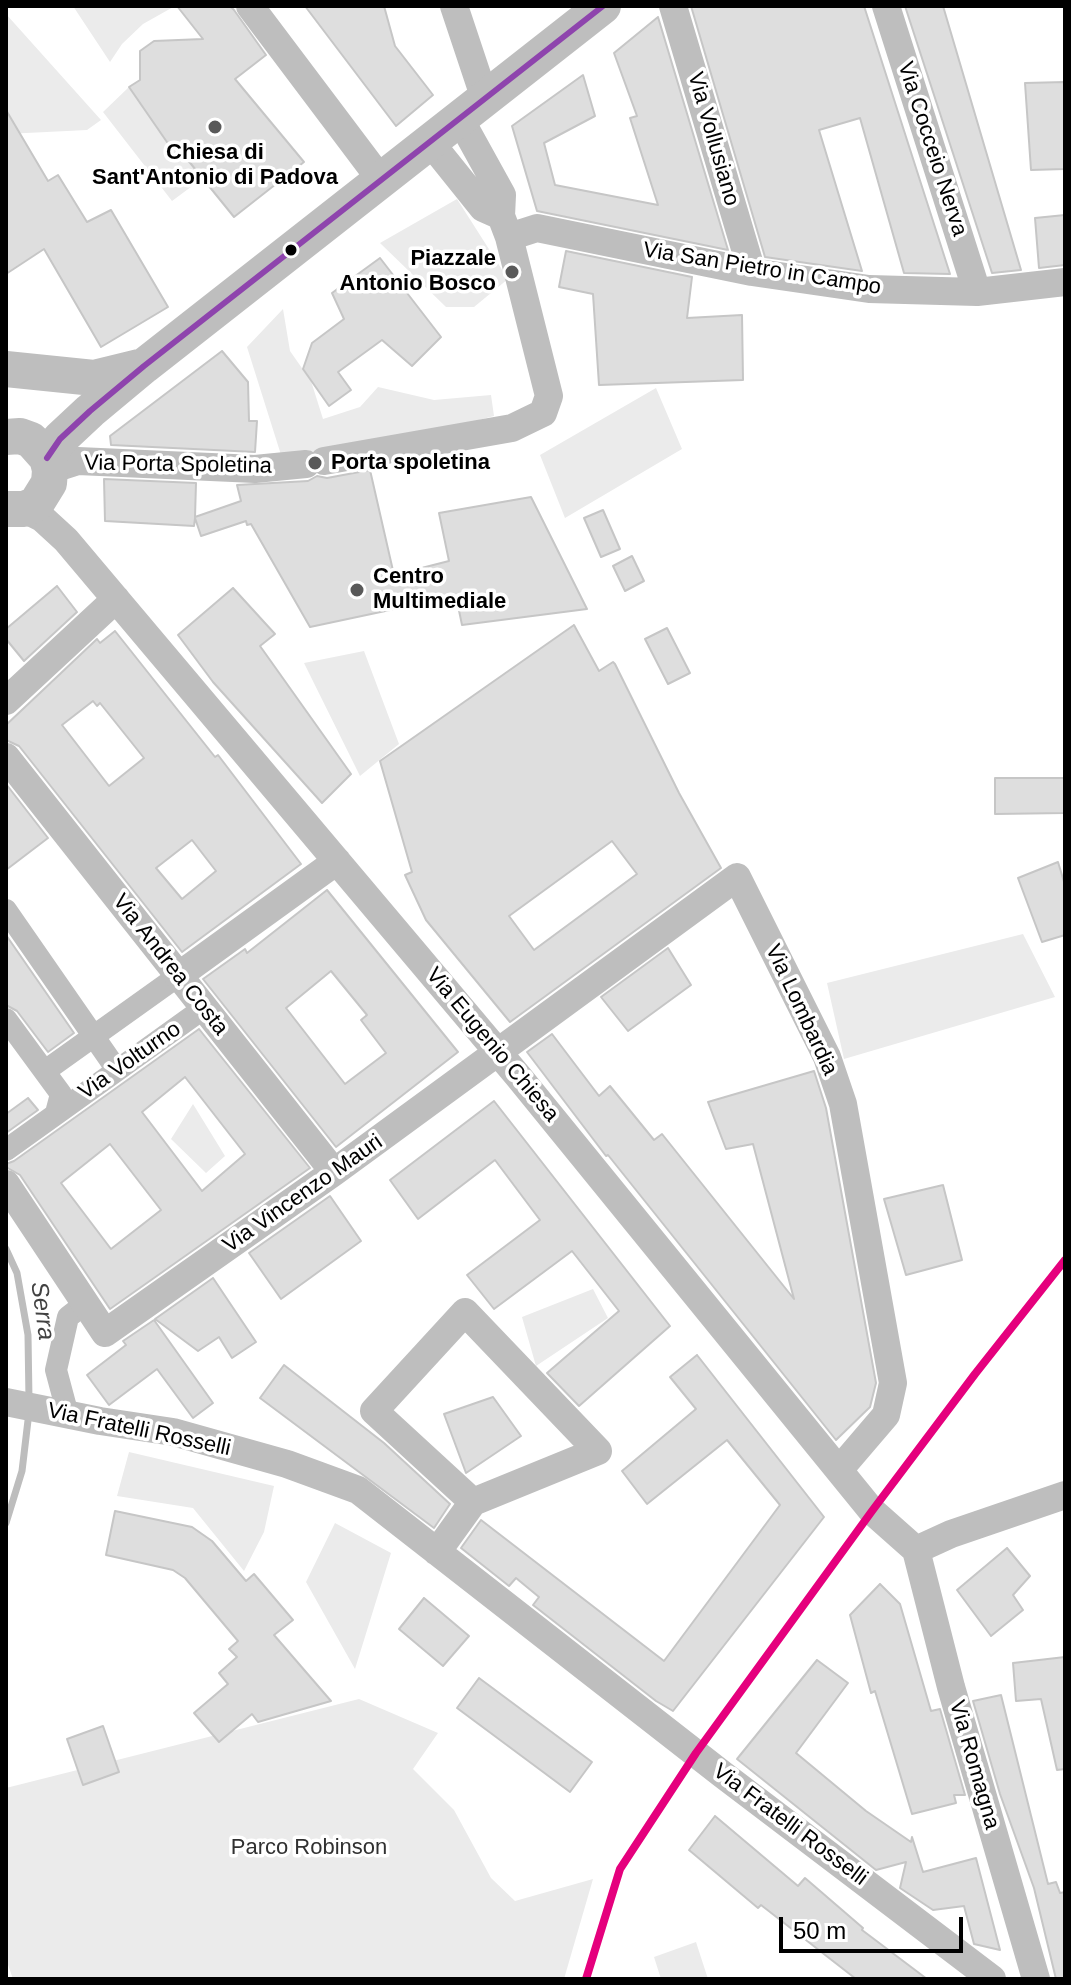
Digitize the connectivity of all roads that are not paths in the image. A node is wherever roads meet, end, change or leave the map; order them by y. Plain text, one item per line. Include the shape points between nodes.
1 (250, 6) edge
2 (454, 6) edge
3 (603, 6) edge
4 (673, 6) edge
5 (886, 6) edge
6 (472, 109) junction
7 (430, 142) junction
8 (381, 180) junction
9 (505, 226) junction
10 (752, 272) junction
11 (1065, 282) edge
12 (977, 292) junction
13 (144, 366) junction
14 (6, 369) edge
15 (36, 457) edge
16 (15, 509) edge
17 (66, 540) junction
18 (116, 599) junction
19 (6, 701) edge
20 (6, 757) edge
21 (337, 861) junction
22 (6, 910) edge
23 (178, 976) junction
24 (204, 1008) junction
25 (6, 1019) edge
26 (93, 1036) junction
27 (499, 1053) junction
28 (117, 1070) junction
29 (45, 1071) junction
30 (56, 1113) junction
31 (6, 1150) edge
32 (334, 1172) junction
33 (6, 1184) edge
34 (86, 1303) junction
35 (6, 1402) edge
36 (58, 1413) junction
37 (839, 1470) junction
38 (1065, 1495) edge
39 (473, 1502) junction
40 (916, 1550) junction
41 (437, 1552) junction
42 (992, 1979) edge
43 (1036, 1979) edge

1 - 8 street
2 - 6 street
3 - 6 street
4 - 10 street, Via Vollusiano
5 - 12 street, Via Cocceio Nerva
6 - 7 street
6 - 9 street via 502,195
7 - 8 street
7 - 9 street via 483,208
8 - 13 street
9 - 10 street, Via San Pietro in Campo
9 - 15 street, Via Porta Spoletina via 549,396 543,413 512,428 255,469
10 - 12 street, Via San Pietro in Campo via 869,289
11 - 12 street, Via San Pietro in Campo
13 - 14 street via 94,378
13 - 15 street
15 - 16 street via 36,504
15 - 17 street, Via Eugenio Chiesa
16 - 17 street, Via Eugenio Chiesa via 42,518
17 - 18 street, Via Eugenio Chiesa
18 - 19 street
18 - 21 street, Via Eugenio Chiesa
20 - 23 street, Via Andrea Costa
21 - 23 street
21 - 27 street, Via Eugenio Chiesa
22 - 26 street
23 - 24 street, Via Andrea Costa
23 - 26 street
24 - 28 street, Via Volturno
24 - 32 street, Via Andrea Costa
25 - 29 street, Via Volturno
26 - 28 street
26 - 29 street
27 - 32 street, Via Vincenzo Mauri
27 - 37 street, Via Eugenio Chiesa
27 - 37 street, Via Lombardia via 737,877 827,1057 843,1104 893,1383 886,1415
28 - 30 street, Via Volturno
29 - 30 street, Via Volturno via 61,1094
30 - 31 street, Via Volturno
32 - 34 street, Via Vincenzo Mauri via 105,1333
33 - 34 street
34 - 36 street via 68,1317 56,1370
35 - 36 street, Via Fratelli Rosselli
36 - 41 street, Via Fratelli Rosselli via 173,1432 301,1469 358,1490
37 - 40 street, Via Eugenio Chiesa via 872,1511
38 - 40 street
39 - 39 street via 598,1451 465,1312 374,1411
39 - 41 street
40 - 43 street, Via Romagna
41 - 42 street, Via Fratelli Rosselli

